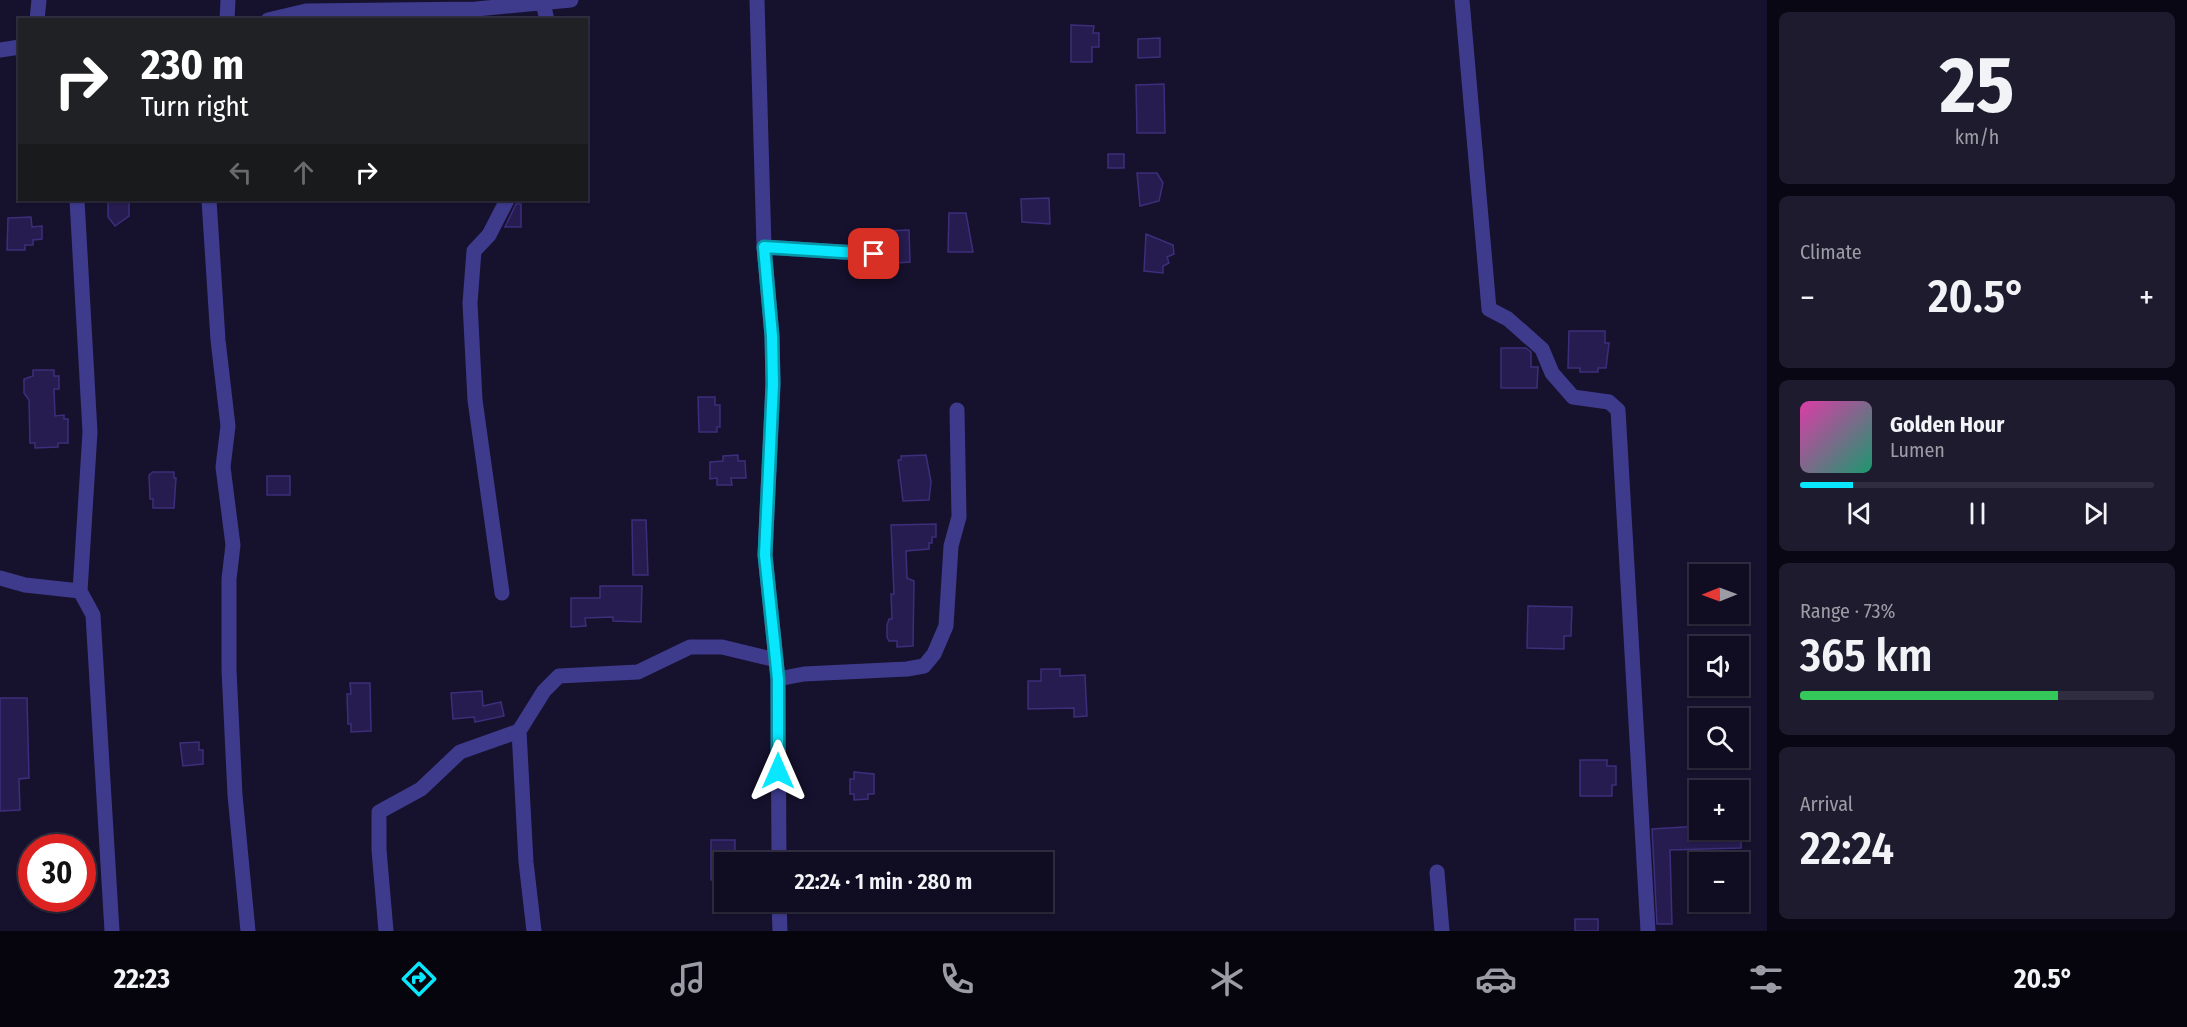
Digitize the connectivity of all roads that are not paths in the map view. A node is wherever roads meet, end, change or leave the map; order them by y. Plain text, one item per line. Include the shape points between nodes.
1 (39, 0) edge
2 (228, 0) edge
3 (571, 0) edge
4 (757, 0) edge
5 (1462, 0) edge
6 (543, 3) junction
7 (37, 18) edge
8 (227, 18) edge
9 (276, 18) edge
10 (547, 18) edge
11 (18, 47) edge
12 (0, 50) edge
13 (77, 201) edge
14 (208, 201) edge
15 (506, 201) edge
16 (764, 247) junction
17 (874, 254) dead end
18 (957, 410) dead end
19 (0, 578) edge
20 (80, 591) junction
21 (502, 593) dead end
22 (776, 660) junction
23 (778, 679) junction
24 (519, 731) junction
25 (779, 852) edge
26 (1437, 872) dead end
27 (779, 912) edge
28 (112, 931) edge
29 (248, 931) edge
30 (386, 931) edge
31 (534, 931) edge
32 (780, 931) edge
33 (1442, 931) edge
34 (1648, 931) edge

1 - 7 street
2 - 8 street
3 - 6 street
4 - 16 street
5 - 34 street via 1489,309 1508,319 1542,349 1552,373 1573,397 1610,402 1618,410
6 - 9 street via 465,10 306,11
6 - 10 street
11 - 12 street
13 - 20 street via 90,432
14 - 29 street via 228,426 223,467 233,545 229,670 235,795
15 - 21 street via 489,235 474,252 470,303 475,400
16 - 17 street
16 - 22 street via 773,384 765,555
18 - 23 street via 959,517 951,546 946,626 934,654 924,666 907,669
19 - 20 street
20 - 28 street via 93,615
22 - 23 street
22 - 24 street via 722,647 690,647 638,672 559,676 544,691
23 - 25 street
24 - 30 street via 460,752 421,789 379,812
24 - 31 street
26 - 33 street
27 - 32 street

